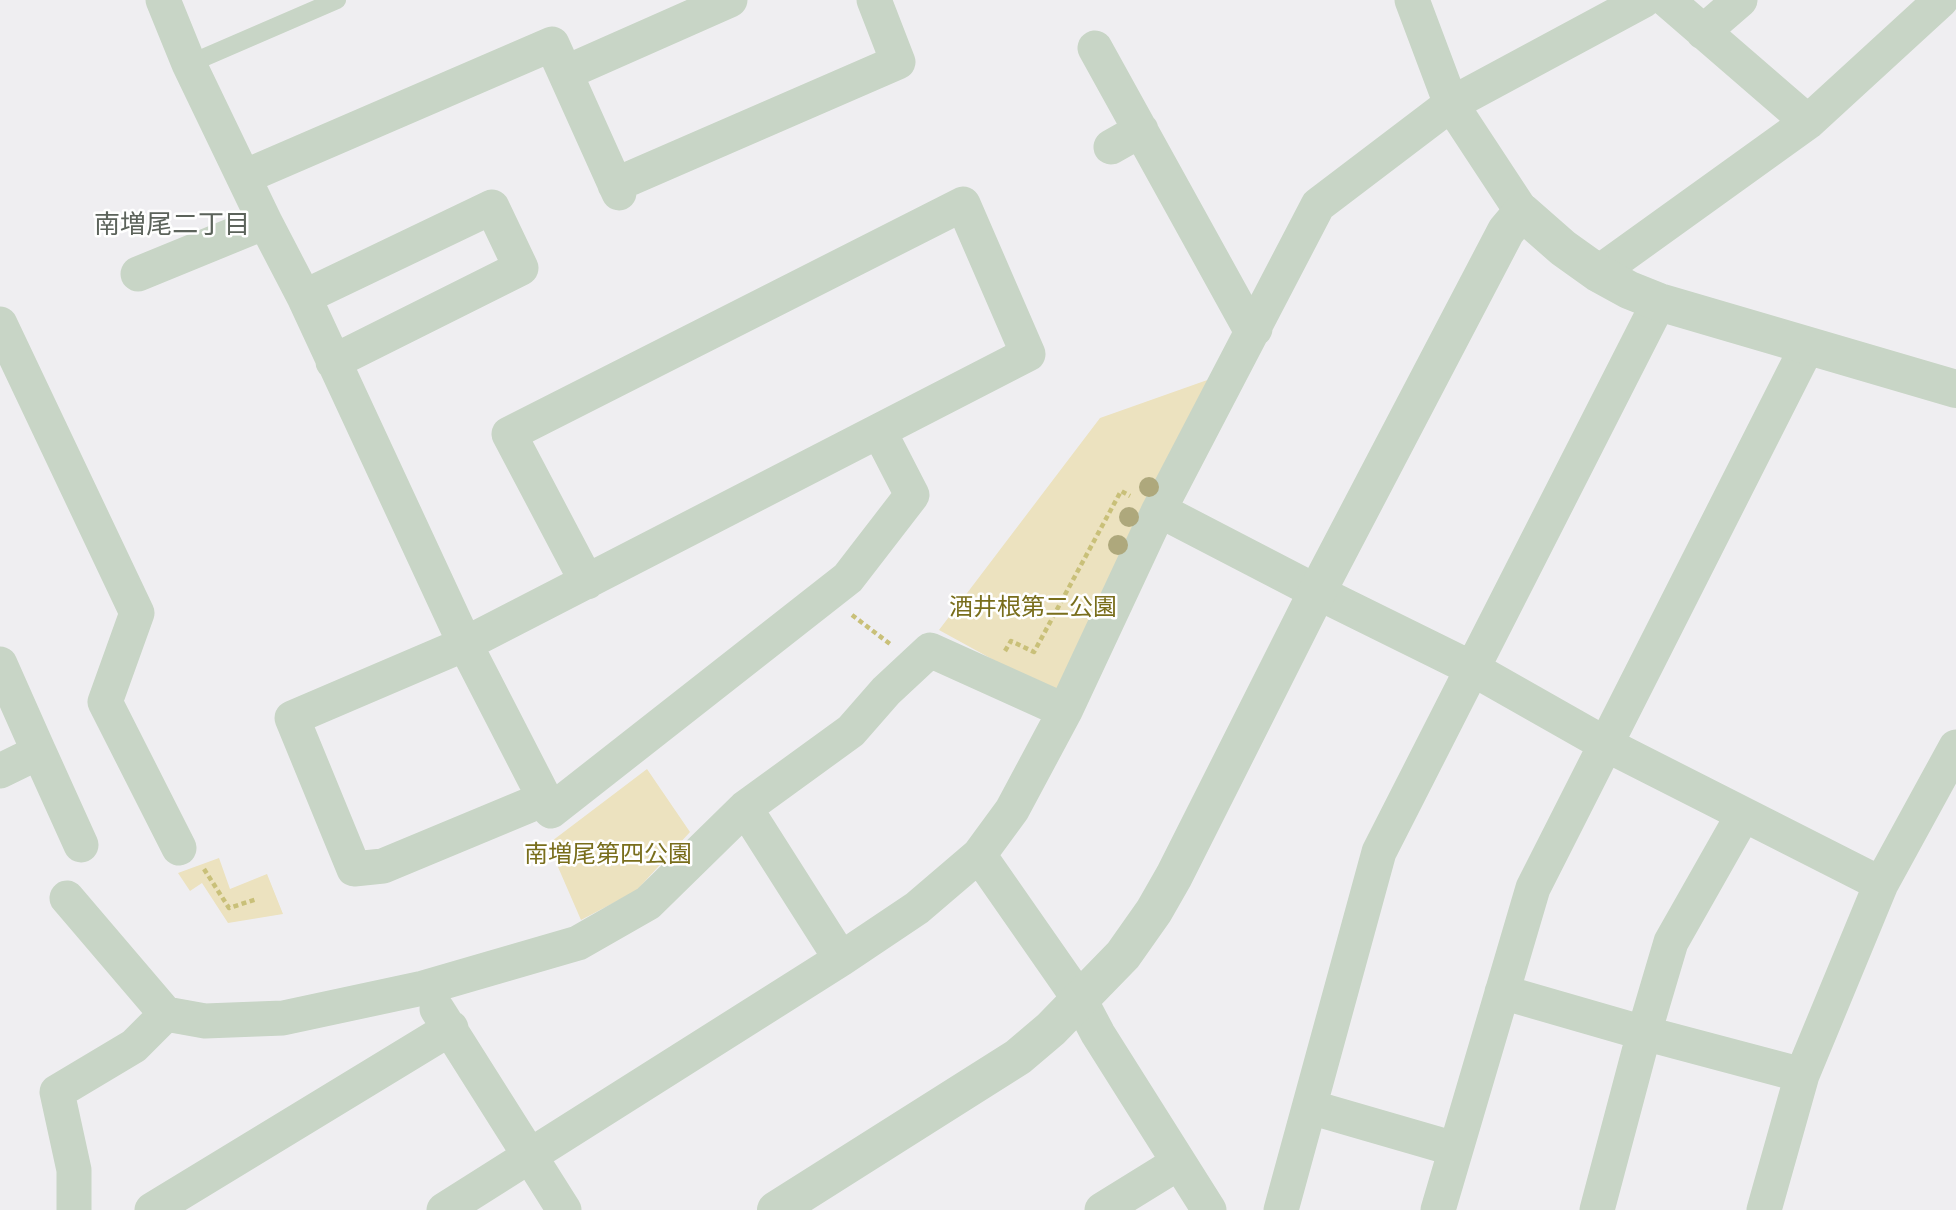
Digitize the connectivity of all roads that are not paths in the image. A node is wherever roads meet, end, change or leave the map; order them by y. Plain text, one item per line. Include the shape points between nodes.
1 (163, 0) edge
2 (337, 0) edge
3 (730, 0) edge
4 (874, 0) edge
5 (1412, 0) edge
6 (1644, 0) edge
7 (1667, 0) edge
8 (1740, 0) edge
9 (1941, 0) edge
10 (1703, 32) junction
11 (1095, 48) dead end
12 (189, 64) junction
13 (565, 73) junction
14 (1451, 104) junction
15 (1808, 122) junction
16 (1141, 130) junction
17 (1111, 147) dead end
18 (244, 177) junction
19 (1522, 212) junction
20 (265, 222) junction
21 (1598, 273) junction
22 (138, 274) dead end
23 (304, 297) junction
24 (1659, 302) junction
25 (0, 324) edge
26 (1255, 329) junction
27 (1807, 347) junction
28 (333, 362) junction
29 (1956, 389) edge
30 (878, 431) junction
31 (1159, 510) junction
32 (587, 582) junction
33 (1318, 592) junction
34 (465, 644) junction
35 (0, 664) edge
36 (1473, 669) junction
37 (1065, 711) junction
38 (1607, 745) junction
39 (1956, 747) edge
40 (39, 752) junction
41 (0, 771) edge
42 (544, 799) junction
43 (745, 808) junction
44 (1743, 815) junction
45 (81, 845) dead end
46 (179, 848) road end
47 (979, 855) junction
48 (1881, 884) junction
49 (67, 898) dead end
50 (841, 959) junction
51 (423, 988) junction
52 (1502, 992) junction
53 (1080, 1000) junction
54 (166, 1014) junction
55 (451, 1028) junction
56 (1644, 1033) junction
57 (1802, 1075) junction
58 (1310, 1107) junction
59 (1455, 1149) junction
60 (530, 1155) junction
61 (1178, 1163) junction
62 (74, 1210) edge
63 (152, 1210) edge
64 (444, 1210) edge
65 (564, 1210) edge
66 (776, 1210) edge
67 (1102, 1210) edge
68 (1209, 1210) edge
69 (1281, 1210) edge
70 (1438, 1210) edge
71 (1597, 1210) edge
72 (1764, 1210) edge

1 - 12 street
2 - 12 lane
3 - 13 street
4 - 13 street via 898,62 617,189
5 - 14 street
6 - 14 street
7 - 10 street
8 - 10 street
9 - 15 street
10 - 15 street
11 - 16 street
12 - 18 street
13 - 18 street via 552,44
14 - 19 street
14 - 26 street via 1318,205
15 - 21 street
16 - 17 street
16 - 26 street via 1247,323
18 - 20 street
19 - 21 street
19 - 33 street via 1506,231
20 - 22 street
20 - 23 street
21 - 24 street
23 - 28 street
23 - 28 street via 492,207 522,268
24 - 27 street
24 - 36 street
25 - 46 street via 136,614 105,702
26 - 31 street
27 - 29 street
27 - 38 street
28 - 34 street
30 - 32 street
30 - 32 street via 1028,354 963,204 509,434
30 - 42 street via 912,495 848,578 551,811
31 - 33 street
31 - 37 street
32 - 34 street
33 - 36 street
33 - 53 street via 1154,911 1123,955
34 - 42 street
34 - 42 street via 292,718 354,869 383,866
35 - 40 street
36 - 38 street
36 - 58 street via 1379,852
37 - 43 street via 930,650 851,731
37 - 47 street via 1012,810
38 - 44 street
38 - 52 street via 1533,888
39 - 48 street
40 - 41 street
40 - 45 street
43 - 50 street
43 - 51 street via 648,903 578,943
44 - 48 street
44 - 56 street via 1671,942
47 - 50 street via 917,908
47 - 53 street
48 - 57 street
49 - 54 street
50 - 60 street
51 - 54 street via 283,1018 205,1021
51 - 55 street
52 - 56 street
52 - 59 street
53 - 61 street
53 - 66 street via 1018,1057
54 - 62 street via 134,1046 57,1092 74,1170
55 - 60 street
55 - 63 street
56 - 57 street
56 - 71 street
57 - 72 street
58 - 59 street
58 - 69 street
59 - 70 street
60 - 64 street
60 - 65 street
61 - 67 street
61 - 68 street

